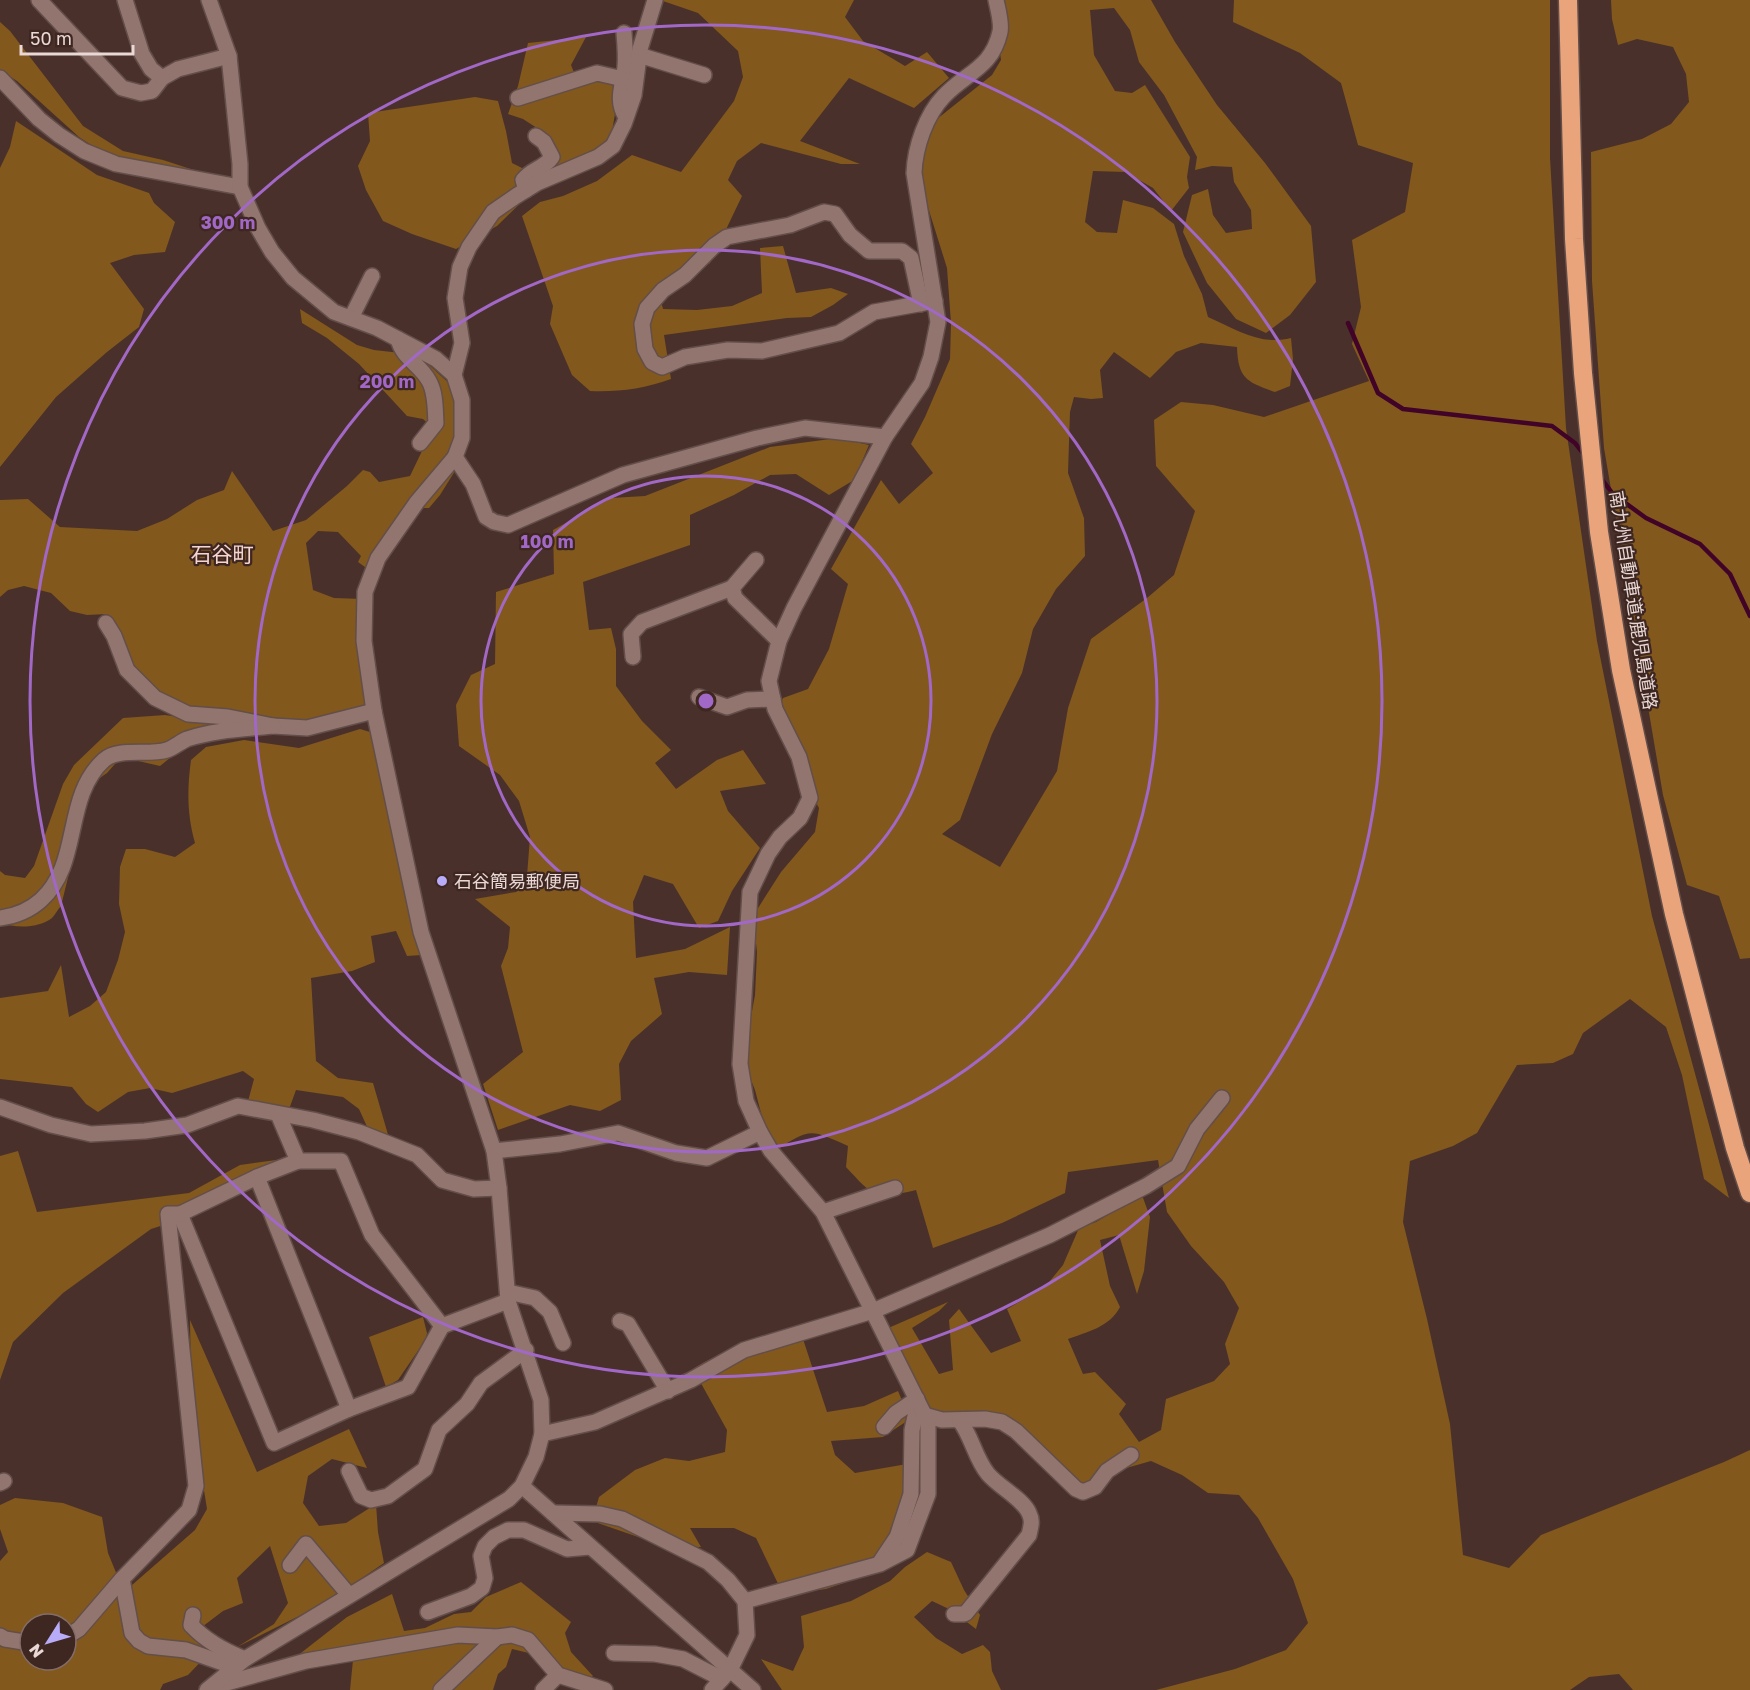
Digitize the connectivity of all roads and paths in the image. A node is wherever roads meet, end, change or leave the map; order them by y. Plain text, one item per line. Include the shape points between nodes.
1 (39, 0) edge
2 (125, 0) edge
3 (209, 0) edge
4 (655, 0) edge
5 (996, 0) edge
6 (1567, 2) edge
7 (624, 33) dead end
8 (639, 55) junction
9 (229, 56) junction
10 (704, 75) dead end
11 (0, 78) edge
12 (162, 78) junction
13 (623, 79) junction
14 (518, 98) dead end
15 (626, 117) junction
16 (536, 136) dead end
17 (240, 187) junction
18 (526, 190) junction
19 (372, 276) dead end
20 (928, 302) junction
21 (351, 318) junction
22 (398, 339) junction
23 (454, 375) junction
24 (885, 437) junction
25 (420, 443) dead end
26 (455, 457) junction
27 (756, 560) dead end
28 (732, 588) junction
29 (106, 623) dead end
30 (779, 641) junction
31 (633, 657) dead end
32 (699, 697) dead end
33 (773, 699) junction
34 (374, 711) junction
35 (273, 726) junction
36 (0, 918) edge
37 (1222, 1098) dead end
38 (0, 1107) edge
39 (278, 1114) junction
40 (760, 1132) junction
41 (494, 1150) junction
42 (298, 1161) junction
43 (257, 1177) junction
44 (499, 1188) junction
45 (895, 1188) dead end
46 (1750, 1193) edge
47 (823, 1212) junction
48 (180, 1214) junction
49 (508, 1297) junction
50 (873, 1311) junction
51 (620, 1321) dead end
52 (442, 1326) junction
53 (563, 1343) dead end
54 (525, 1350) junction
55 (668, 1390) junction
56 (920, 1405) junction
57 (349, 1409) junction
58 (960, 1420) junction
59 (884, 1426) dead end
60 (542, 1434) junction
61 (1131, 1455) dead end
62 (349, 1471) dead end
63 (522, 1486) junction
64 (553, 1513) junction
65 (590, 1547) junction
66 (290, 1565) dead end
67 (122, 1579) junction
68 (349, 1596) junction
69 (745, 1601) junction
70 (428, 1612) dead end
71 (954, 1614) dead end
72 (193, 1615) dead end
73 (78, 1630) edge
74 (0, 1636) edge
75 (496, 1637) junction
76 (18, 1641) edge
77 (614, 1653) dead end
78 (239, 1663) junction
79 (558, 1675) junction
80 (721, 1680) edge
81 (207, 1689) edge
82 (441, 1690) edge
83 (543, 1690) edge
84 (605, 1690) edge
85 (753, 1690) edge

1 - 12 street via 122,88 141,93 152,91
2 - 12 street via 142,54
3 - 9 street
4 - 8 street
5 - 20 street via 1001,30 992,57 944,96 932,111 915,156
6 - 46 highway, 南九州自動車道;鹿児島道路 via 1574,239 1599,532 1622,670 1674,914
7 - 13 street
8 - 10 street
8 - 15 street via 634,95
9 - 12 street via 178,69
9 - 17 street
11 - 17 street via 39,119 84,151 116,164
13 - 14 street via 597,73
13 - 15 street via 620,108
15 - 18 street via 613,146 598,157
16 - 18 street via 552,157 527,174 523,180
17 - 21 street via 258,228 293,278 334,312
18 - 23 street via 493,212 460,267 455,298 462,343
19 - 21 street
20 - 20 street via 874,312 839,333 762,351 728,350 685,357 662,368 652,362 645,349 642,324 647,308 714,246 727,237 790,225 824,212 835,214 850,236 869,251 902,251 911,258
20 - 24 street via 938,322 931,357 922,383
21 - 22 street
22 - 23 street via 436,359
22 - 25 street via 400,348 429,380 434,395 436,423
23 - 26 street via 462,400 463,422
24 - 26 street via 805,428 757,438 623,475 508,525 486,517 473,484
24 - 30 street
26 - 34 street via 394,533 378,558 365,592 364,641
27 - 28 street
28 - 30 street via 735,598
28 - 31 street via 642,622 631,634
29 - 35 street via 127,670 154,698 188,714
30 - 33 street via 769,681
32 - 33 street via 726,707 747,700
33 - 40 street via 799,757 810,798 800,818 768,854 750,892 740,1064 746,1101
34 - 35 street via 307,728
34 - 41 street via 421,932
35 - 36 street via 209,733 166,750 106,758 91,775 79,803 65,864 52,890 31,909
37 - 50 street via 1197,1128 1178,1166 1146,1186 1050,1235
38 - 39 street via 91,1134 187,1125 238,1106
39 - 42 street
39 - 44 street via 359,1132 417,1155 442,1180 474,1189
40 - 41 street via 707,1158 676,1153 618,1132 561,1144
40 - 47 street via 771,1151
41 - 44 street
42 - 43 street
42 - 52 street via 341,1161 372,1235
43 - 48 street
43 - 57 street
44 - 49 street
45 - 47 street
47 - 50 street
48 - 57 street via 274,1443
48 - 67 street via 168,1214 196,1486 189,1510
49 - 52 street
49 - 53 street via 535,1298 550,1312
49 - 54 street
50 - 55 street via 744,1350
50 - 56 street
51 - 55 street via 628,1324
52 - 57 street via 408,1387
54 - 60 street via 541,1400
54 - 62 street via 481,1383 467,1404 439,1430 425,1469 388,1496 371,1500 361,1496
55 - 60 street via 595,1422
56 - 58 street via 942,1420
56 - 59 street via 896,1413
56 - 69 street via 928,1422 928,1494 907,1550 880,1564
58 - 61 street via 1002,1422 1083,1492 1095,1487 1107,1471
58 - 71 street via 988,1474 1028,1510 1032,1523 1029,1535 966,1612
60 - 63 street via 537,1457
63 - 64 street
63 - 68 street via 509,1499
64 - 65 street
64 - 69 street via 600,1514 622,1519 708,1562
65 - 70 street via 567,1550 524,1530 508,1530 485,1546 481,1556 485,1578 482,1588
65 - 80 street
66 - 68 street via 306,1544
67 - 73 street
67 - 78 street via 132,1633 139,1641
68 - 78 street
69 - 80 street via 747,1635
72 - 78 street via 190,1625
74 - 76 street
75 - 79 street via 512,1635 528,1640
75 - 81 street via 458,1635 306,1661
75 - 82 street
77 - 80 street via 683,1659
78 - 81 street
79 - 83 street
79 - 84 street
80 - 85 street

